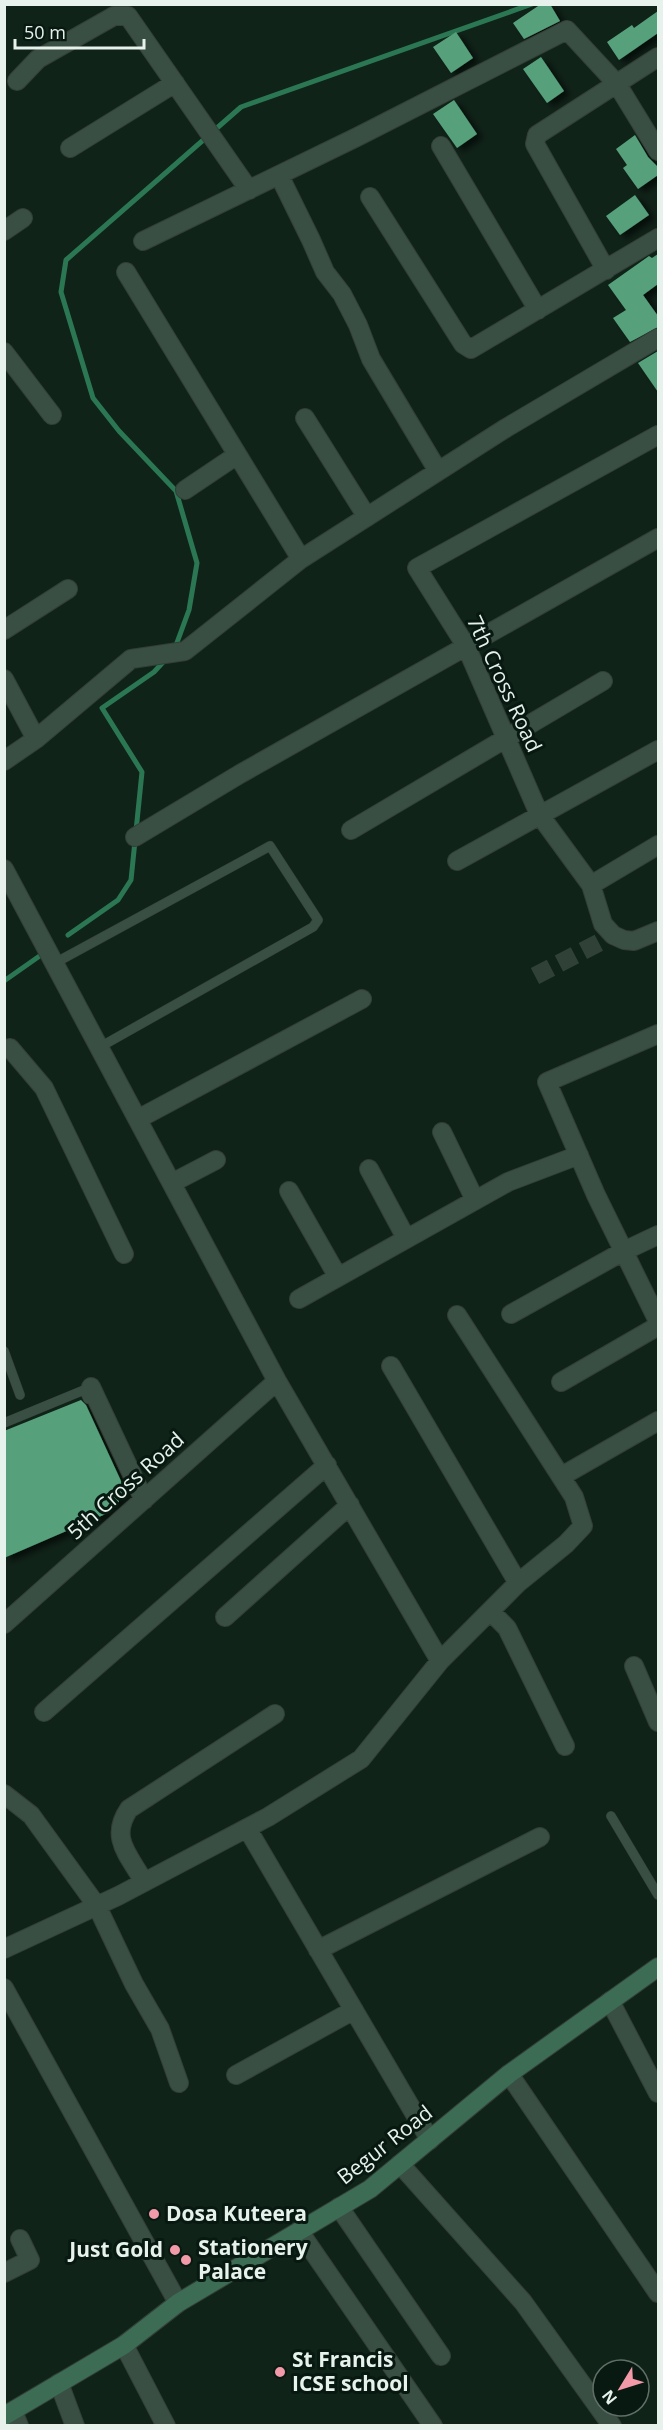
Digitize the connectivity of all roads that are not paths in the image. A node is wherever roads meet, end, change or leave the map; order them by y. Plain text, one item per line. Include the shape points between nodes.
1 (658, 57) edge
2 (16, 81) dead end
3 (175, 83) junction
4 (616, 84) junction
5 (441, 146) dead end
6 (69, 148) dead end
7 (658, 151) edge
8 (279, 175) junction
9 (249, 190) junction
10 (370, 197) dead end
11 (22, 218) dead end
12 (4, 231) edge
13 (658, 238) edge
14 (143, 241) dead end
15 (606, 270) junction
16 (126, 272) dead end
17 (538, 310) junction
18 (658, 338) edge
19 (4, 352) edge
20 (52, 415) dead end
21 (305, 418) dead end
22 (658, 435) edge
23 (237, 454) junction
24 (438, 471) junction
25 (185, 490) dead end
26 (367, 517) junction
27 (658, 538) edge
28 (301, 559) junction
29 (68, 589) dead end
30 (4, 630) edge
31 (466, 646) junction
32 (4, 679) edge
33 (603, 681) dead end
34 (506, 738) junction
35 (36, 739) junction
36 (658, 750) edge
37 (4, 761) edge
38 (539, 814) junction
39 (351, 830) dead end
40 (135, 837) dead end
41 (658, 845) edge
42 (457, 861) dead end
43 (4, 868) edge
44 (591, 885) junction
45 (658, 931) edge
46 (55, 963) junction
47 (363, 999) dead end
48 (658, 1034) edge
49 (7, 1045) edge
50 (100, 1047) junction
51 (4, 1067) edge
52 (138, 1119) junction
53 (442, 1132) dead end
54 (579, 1155) junction
55 (216, 1160) dead end
56 (369, 1169) dead end
57 (172, 1183) junction
58 (290, 1191) dead end
59 (475, 1200) junction
60 (658, 1235) edge
61 (406, 1238) junction
62 (624, 1251) junction
63 (124, 1254) dead end
64 (338, 1277) junction
65 (299, 1299) dead end
66 (511, 1314) dead end
67 (457, 1315) dead end
68 (658, 1321) edge
69 (658, 1326) edge
70 (4, 1351) edge
71 (391, 1366) dead end
72 (278, 1380) junction
73 (561, 1382) dead end
74 (91, 1387) dead end
75 (20, 1395) dead end
76 (99, 1414) junction
77 (658, 1421) edge
78 (4, 1423) edge
79 (327, 1465) junction
80 (562, 1476) junction
81 (144, 1500) junction
82 (350, 1505) junction
83 (518, 1583) junction
84 (490, 1611) junction
85 (225, 1617) dead end
86 (4, 1624) edge
87 (440, 1661) junction
88 (634, 1666) dead end
89 (44, 1712) dead end
90 (275, 1714) dead end
91 (658, 1722) edge
92 (565, 1746) dead end
93 (4, 1794) edge
94 (611, 1816) dead end
95 (247, 1828) junction
96 (540, 1837) dead end
97 (144, 1882) junction
98 (658, 1895) edge
99 (97, 1906) junction
100 (4, 1949) edge
101 (318, 1950) junction
102 (658, 1967) edge
103 (4, 1988) edge
104 (610, 2001) junction
105 (354, 2010) junction
106 (508, 2074) junction
107 (236, 2075) dead end
108 (179, 2083) dead end
109 (658, 2093) edge
110 (430, 2140) junction
111 (400, 2164) junction
112 (339, 2207) junction
113 (299, 2231) junction
114 (20, 2239) dead end
115 (4, 2273) edge
116 (658, 2293) edge
117 (178, 2303) junction
118 (124, 2345) junction
119 (441, 2356) dead end
120 (59, 2383) junction
121 (12, 2418) edge
122 (75, 2426) edge
123 (166, 2426) edge
124 (433, 2426) edge
125 (612, 2426) edge

1 - 4 street
2 - 3 street via 38,59 114,16 128,16
3 - 6 street
3 - 9 street
4 - 7 street
4 - 8 street via 567,30
4 - 15 street via 534,139
5 - 17 street
8 - 9 street
8 - 24 street via 324,272 342,294 371,359
9 - 14 street
10 - 17 street via 463,344 471,349
11 - 12 street
13 - 15 street
15 - 17 street
16 - 23 street
18 - 24 street
19 - 20 street
21 - 26 street
22 - 31 street, 7th Cross Road via 417,568
23 - 25 street
23 - 28 street
24 - 26 street
26 - 28 street
27 - 31 street
28 - 35 street via 185,651 131,659
29 - 30 street
31 - 34 street, 7th Cross Road
31 - 40 street
32 - 35 street
33 - 34 street
34 - 38 street, 7th Cross Road
34 - 39 street
35 - 37 street
36 - 38 street
38 - 42 street
38 - 44 street, 7th Cross Road
41 - 44 street
43 - 46 street
44 - 45 street, 7th Cross Road via 609,938 634,941
46 - 50 street
46 - 50 lane via 270,846 318,920 313,927
47 - 52 street
48 - 54 street via 547,1082
49 - 51 street via 8,1064
49 - 63 street via 44,1088
50 - 52 street
52 - 57 street
53 - 59 street
54 - 59 street via 508,1182
54 - 62 street
55 - 57 street
56 - 61 street
57 - 72 street
58 - 64 street
59 - 61 street
60 - 62 street
61 - 64 street
62 - 66 street
62 - 68 street
64 - 65 street
67 - 80 street
69 - 73 street
70 - 75 lane
71 - 83 street
72 - 79 street
72 - 81 street, 5th Cross Road
74 - 76 street
76 - 78 lane via 84,1389
76 - 81 street
77 - 80 street
79 - 82 street
79 - 89 street
80 - 83 street via 583,1526
81 - 86 street, 5th Cross Road
82 - 85 street
82 - 87 street
83 - 84 street
84 - 87 street
84 - 92 street via 507,1628
87 - 95 street via 361,1759
88 - 91 street
90 - 97 street via 129,1809 119,1834
93 - 99 street via 31,1815
94 - 98 lane
95 - 97 street
95 - 101 street
96 - 101 street
97 - 99 street
99 - 100 street
99 - 108 street via 160,2029
101 - 105 street
102 - 104 main road, Begur Road
103 - 117 street
104 - 106 main road, Begur Road
104 - 109 street
105 - 107 street
105 - 110 street
106 - 110 main road, Begur Road
106 - 116 street
110 - 111 main road, Begur Road
111 - 112 main road, Begur Road via 370,2189
111 - 125 street via 523,2302
112 - 113 main road, Begur Road
112 - 119 street
113 - 117 main road, Begur Road
113 - 124 street
114 - 115 street via 30,2260
117 - 118 main road, Begur Road
118 - 120 main road, Begur Road
118 - 123 street
120 - 121 main road, Begur Road
120 - 122 street

